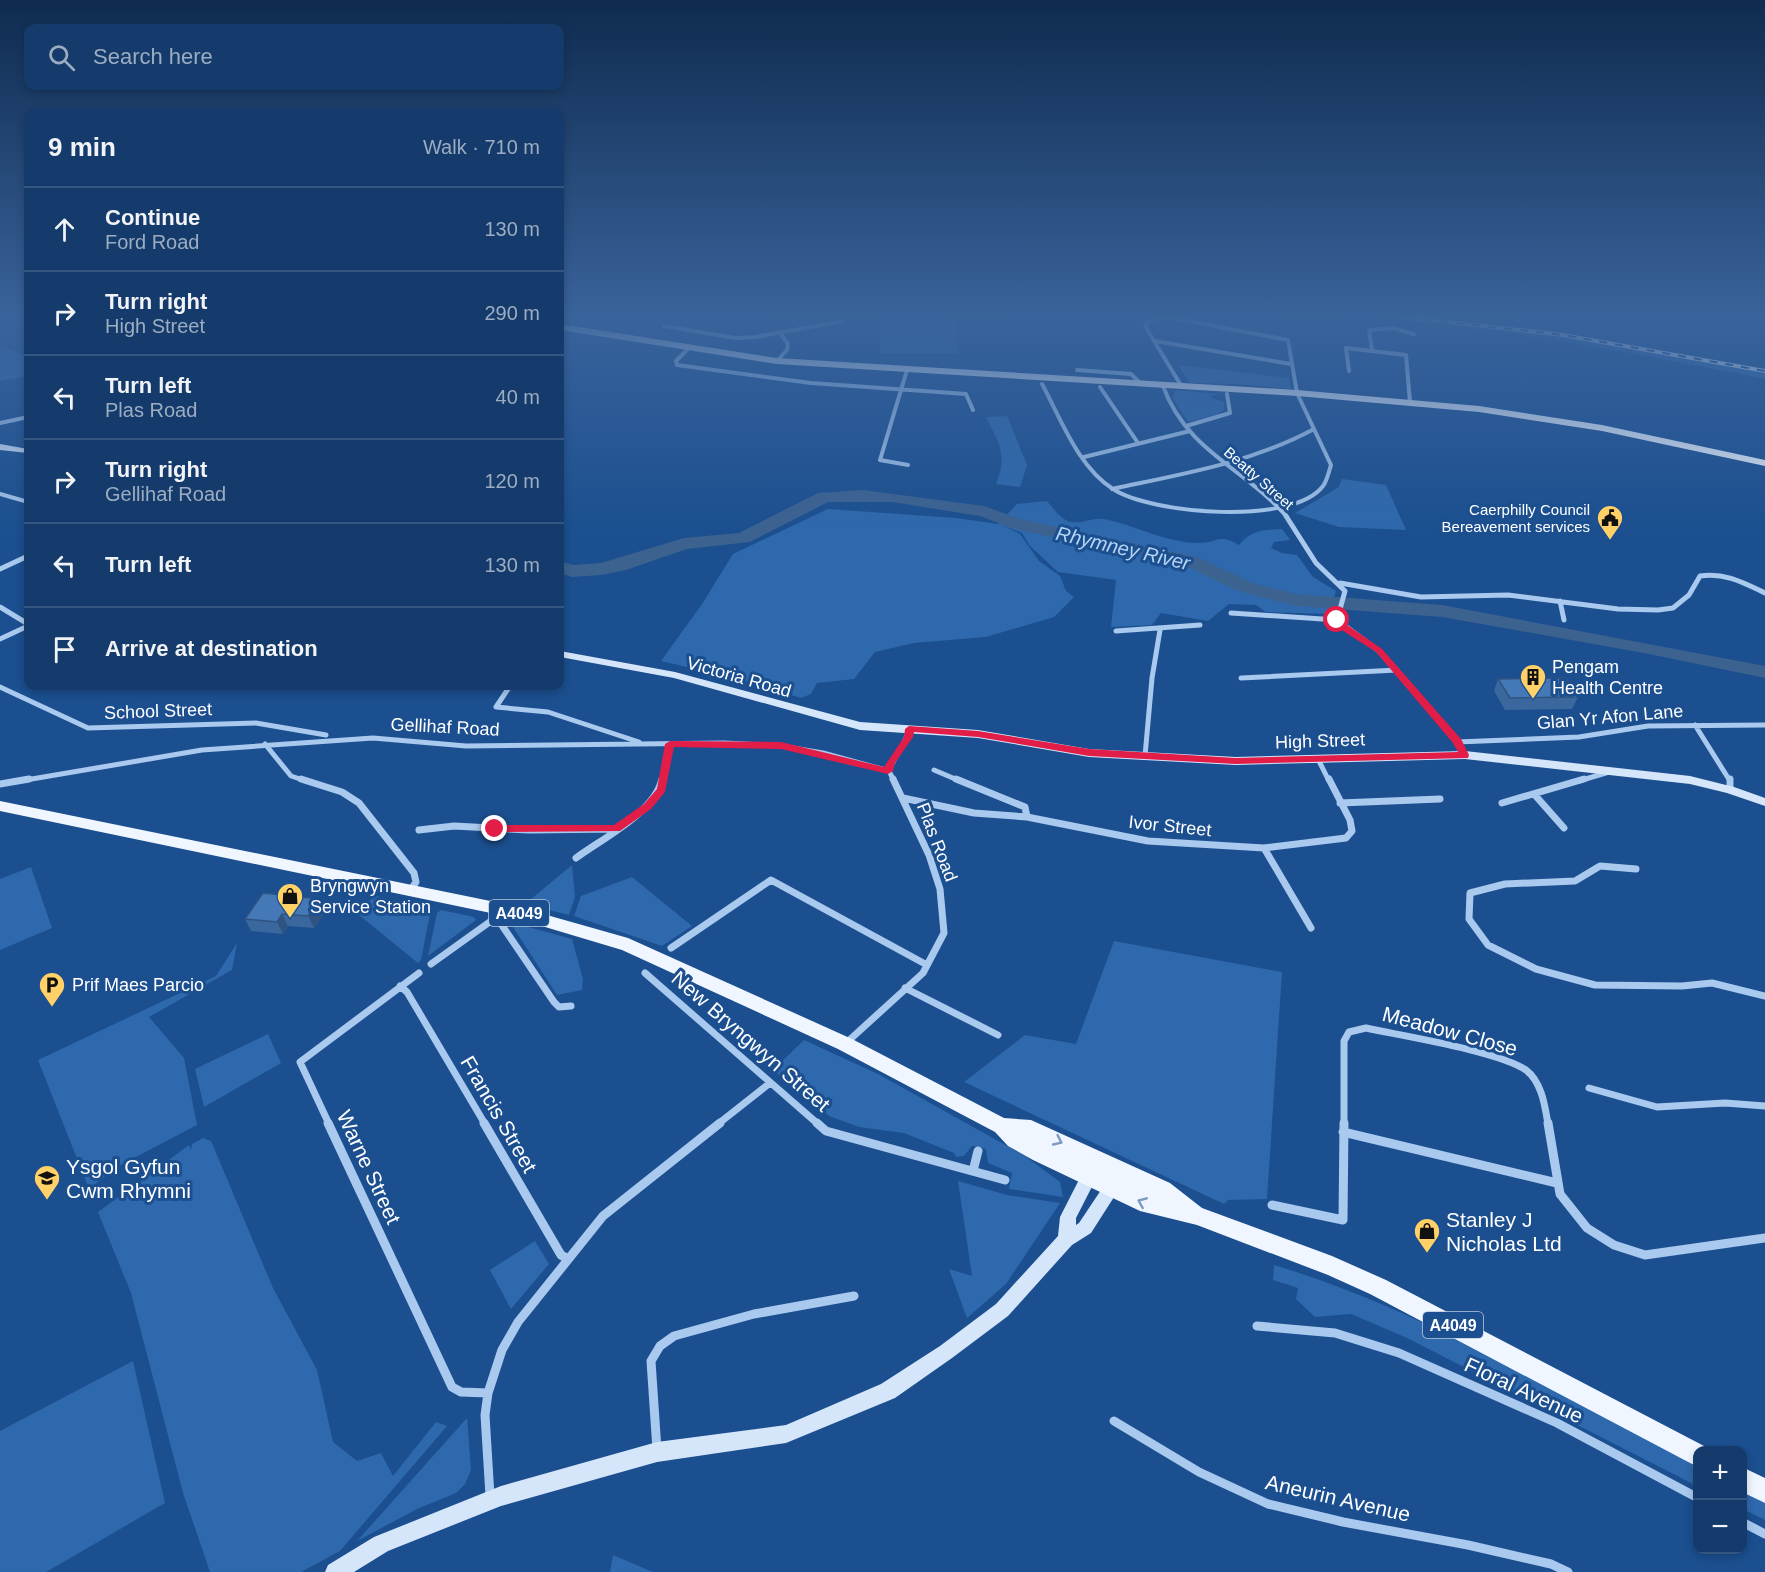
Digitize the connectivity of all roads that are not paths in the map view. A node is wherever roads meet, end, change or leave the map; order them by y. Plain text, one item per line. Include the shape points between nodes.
1 (876, 387) edge
2 (1044, 387) edge
3 (1100, 387) dead end
4 (1163, 387) edge
5 (1189, 387) edge
6 (1296, 387) edge
7 (1409, 387) edge
8 (900, 389) junction
9 (1297, 393) junction
10 (1227, 394) dead end
11 (1410, 402) junction
12 (974, 410) dead end
13 (24, 418) edge
14 (0, 423) edge
15 (1188, 429) junction
16 (1314, 429) junction
17 (1138, 443) junction
18 (0, 447) edge
19 (24, 450) edge
20 (1084, 456) junction
21 (1223, 463) junction
22 (1765, 463) edge
23 (908, 465) dead end
24 (1111, 489) junction
25 (0, 494) edge
26 (24, 501) edge
27 (1281, 510) junction
28 (24, 558) edge
29 (0, 569) edge
30 (1340, 583) junction
31 (1765, 593) edge
32 (1560, 601) junction
33 (0, 607) edge
34 (1231, 613) dead end
35 (1337, 618) junction
36 (1564, 620) dead end
37 (24, 622) edge
38 (1200, 625) dead end
39 (24, 627) edge
40 (1160, 630) junction
41 (1116, 632) dead end
42 (0, 639) edge
43 (564, 655) edge
44 (1397, 670) junction
45 (1241, 678) dead end
46 (0, 687) edge
47 (507, 690) edge
48 (1695, 725) junction
49 (1765, 725) edge
50 (909, 729) junction
51 (326, 735) dead end
52 (1457, 742) junction
53 (265, 744) junction
54 (643, 744) junction
55 (670, 744) junction
56 (1465, 755) junction
57 (1145, 756) junction
58 (1318, 759) junction
59 (934, 770) dead end
60 (888, 771) junction
61 (1613, 771) junction
62 (0, 784) edge
63 (1730, 789) junction
64 (1534, 794) junction
65 (903, 798) junction
66 (1440, 799) dead end
67 (1340, 802) junction
68 (1765, 802) edge
69 (1502, 803) dead end
70 (0, 806) edge
71 (1027, 817) junction
72 (1564, 828) dead end
73 (616, 829) junction
74 (419, 830) dead end
75 (1264, 848) junction
76 (576, 858) dead end
77 (1636, 869) dead end
78 (410, 891) junction
79 (499, 914) junction
80 (1311, 928) dead end
81 (671, 948) dead end
82 (431, 964) dead end
83 (927, 965) junction
84 (419, 973) dead end
85 (645, 973) dead end
86 (400, 986) junction
87 (905, 988) junction
88 (1765, 996) edge
89 (571, 1006) dead end
90 (998, 1035) dead end
91 (845, 1044) junction
92 (770, 1083) junction
93 (1589, 1088) dead end
94 (1765, 1106) edge
95 (1343, 1132) junction
96 (978, 1151) dead end
97 (1093, 1169) junction
98 (973, 1171) junction
99 (1005, 1179) dead end
100 (1117, 1180) junction
101 (1557, 1183) junction
102 (1272, 1205) dead end
103 (1765, 1238) edge
104 (1066, 1239) junction
105 (568, 1259) junction
106 (854, 1296) dead end
107 (1257, 1326) dead end
108 (488, 1393) junction
109 (1114, 1421) dead end
110 (657, 1452) junction
111 (1693, 1452) edge
112 (1747, 1481) edge
113 (1765, 1491) edge
114 (1693, 1495) edge
115 (491, 1500) junction
116 (1747, 1524) edge
117 (1765, 1534) edge
118 (335, 1572) edge
119 (1568, 1572) edge

1 - 8 street
2 - 20 street
3 - 17 street
4 - 15 street, Beatty Street via 1167,403
5 - 9 main road
6 - 9 street
7 - 11 street
8 - 12 street via 966,394
8 - 23 street via 880,460
9 - 11 main road
9 - 16 street
10 - 15 street via 1230,413
11 - 22 main road via 1602,428
13 - 14 street
15 - 17 street
15 - 21 street, Beatty Street
16 - 21 street via 1279,448
16 - 27 street via 1328,456 1331,475 1327,484 1313,495
17 - 20 street
18 - 19 main road
20 - 24 street via 1094,473
21 - 24 street
21 - 27 street, Beatty Street
24 - 27 street via 1138,501 1181,510
25 - 26 street
27 - 30 street, Beatty Street via 1324,573
28 - 29 street
30 - 32 street via 1421,597 1508,596
30 - 35 street, Beatty Street via 1345,591
31 - 32 street via 1711,573 1700,576 1689,595 1673,608 1618,609
32 - 36 street
33 - 37 street
34 - 35 street
35 - 44 street
38 - 40 street
39 - 42 street
40 - 41 street
40 - 57 street
43 - 50 main road, Victoria Road via 675,675 860,726
44 - 45 street
44 - 52 street
46 - 51 street, School Street via 88,728 256,723
47 - 54 street via 496,707 548,712
48 - 49 street, Glan Yr Afon Lane
48 - 52 street, Glan Yr Afon Lane via 1648,726 1580,737
48 - 63 street via 1730,778
50 - 57 main road, High Street via 978,734 1089,753
50 - 60 street via 909,737 890,762
52 - 56 street
53 - 54 street, Gellihaf Road via 373,738 466,746
53 - 62 street, Gellihaf Road via 146,758
53 - 78 street via 291,776 342,792 359,803 414,873 416,882
54 - 55 street, Gellihaf Road
55 - 60 street, Gellihaf Road via 781,746
55 - 73 street via 661,790 647,807
56 - 58 main road, High Street
56 - 61 main road, High Street
57 - 58 main road, High Street via 1236,761
58 - 67 street, Ivor Street
59 - 71 street via 1010,799 1025,807
60 - 65 street, Plas Road
61 - 63 main road, High Street
61 - 64 street
63 - 68 main road, High Street
64 - 69 street
64 - 72 street
65 - 71 street, Ivor Street via 974,813
65 - 83 street, Plas Road via 929,855 942,900 944,933
66 - 67 street
67 - 75 street, Ivor Street via 1350,820 1351,836
70 - 78 main road, A4049
71 - 75 street, Ivor Street via 1148,841
73 - 74 street via 529,830 454,825
73 - 76 street
75 - 80 street
77 - 88 street via 1600,866 1575,880 1505,884 1470,893 1469,919 1488,945 1536,969 1595,985 1712,983
78 - 79 main road, A4049
79 - 82 street
79 - 89 street via 554,1002 559,1007
79 - 91 main road, A4049 via 568,926 628,945
81 - 83 street via 771,880
83 - 87 street, Plas Road
84 - 86 street, Warne Street
85 - 92 street, New Bryngwyn Street
86 - 105 street, Francis Street via 561,1255
86 - 108 street, Warne Street via 300,1062 452,1387 461,1392
87 - 90 street
87 - 91 street, Plas Road
91 - 97 main road, A4049 via 1002,1126 1015,1140
92 - 98 street, New Bryngwyn Street via 826,1131
92 - 105 street via 603,1216
93 - 94 street via 1657,1107 1725,1103
95 - 101 street
95 - 101 street, Meadow Close via 1344,1041 1354,1029 1366,1028 1498,1058 1527,1071 1540,1089
95 - 102 street, Meadow Close via 1343,1220
96 - 98 street
97 - 100 main road, A4049
97 - 104 main road via 1068,1217
98 - 99 street, New Bryngwyn Street
100 - 104 main road via 1085,1228
100 - 111 main road, A4049 via 1155,1208 1198,1216 1378,1287
101 - 103 street, Meadow Close via 1568,1205 1587,1228 1645,1255
104 - 110 main road via 1002,1310 888,1391 786,1434
105 - 108 street via 518,1322 502,1350
106 - 110 street via 754,1314 674,1336 660,1346 651,1361
107 - 114 street, Floral Avenue via 1335,1333 1399,1353 1557,1423
108 - 115 street via 485,1415
109 - 119 street, Aneurin Avenue via 1199,1472 1268,1504 1468,1545 1551,1564
110 - 115 main road
112 - 113 main road
115 - 118 main road via 381,1544
116 - 117 street

